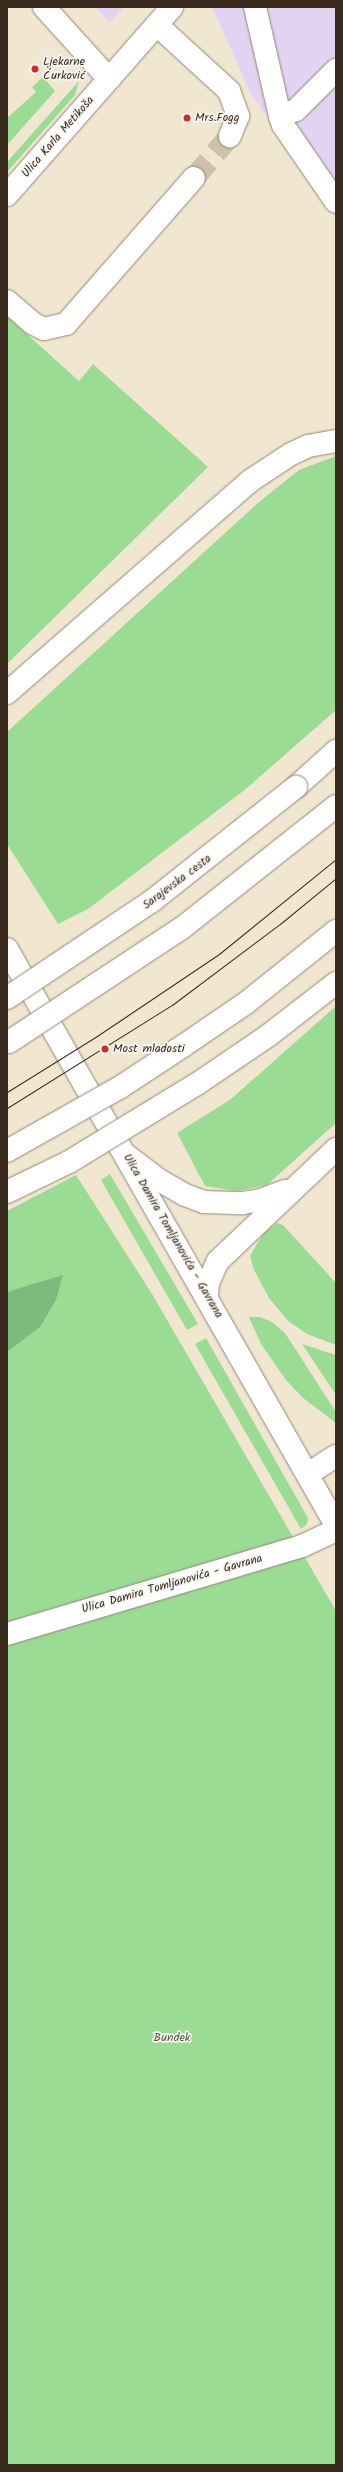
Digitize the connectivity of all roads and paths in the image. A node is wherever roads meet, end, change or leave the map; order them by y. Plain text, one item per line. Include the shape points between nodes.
1 (44, 7) edge
2 (172, 7) edge
3 (255, 7) edge
4 (157, 24) junction
5 (336, 70) edge
6 (109, 79) junction
7 (280, 116) junction
8 (230, 136) tunnel mouth
9 (194, 178) tunnel mouth
10 (7, 195) edge
11 (336, 202) edge
12 (7, 301) edge
13 (336, 441) edge
14 (7, 692) edge
15 (336, 751) edge
16 (336, 806) edge
17 (336, 931) edge
18 (7, 948) edge
19 (336, 983) edge
20 (7, 998) edge
21 (7, 1044) edge
22 (336, 1149) edge
23 (7, 1151) edge
24 (126, 1155) junction
25 (290, 1190) junction
26 (7, 1192) edge
27 (207, 1295) junction
28 (336, 1456) edge
29 (308, 1474) junction
30 (336, 1525) edge
31 (336, 1530) edge
32 (7, 1634) edge

1 - 6 main road
2 - 4 main road, Ulica Karla Metikoša
3 - 7 main road
4 - 6 main road, Ulica Karla Metikoša
4 - 8 main road via 229,91 238,116
5 - 7 main road via 296,110
6 - 10 main road, Ulica Karla Metikoša
7 - 11 main road via 283,125
9 - 12 main road via 66,324 44,329 32,323
13 - 14 main road via 302,449 250,481
15 - 20 main road, Sarajevska cesta, bridge via 296,787 152,901
16 - 21 main road, bridge via 182,928
17 - 23 main road, bridge via 246,1002 183,1046 119,1088
18 - 24 main road, Ulica Damira Tomljanovića - Gavrana
19 - 26 main road, bridge via 269,1035 191,1088 69,1162
22 - 25 main road
24 - 25 main road via 159,1180 185,1195 204,1202 242,1203 261,1200
24 - 27 main road, Ulica Damira Tomljanovića - Gavrana
25 - 27 main road via 218,1260 208,1283
27 - 29 main road, Ulica Damira Tomljanovića - Gavrana
28 - 29 main road
29 - 30 main road, Ulica Damira Tomljanovića - Gavrana
31 - 32 main road, Ulica Damira Tomljanovića - Gavrana via 302,1546

